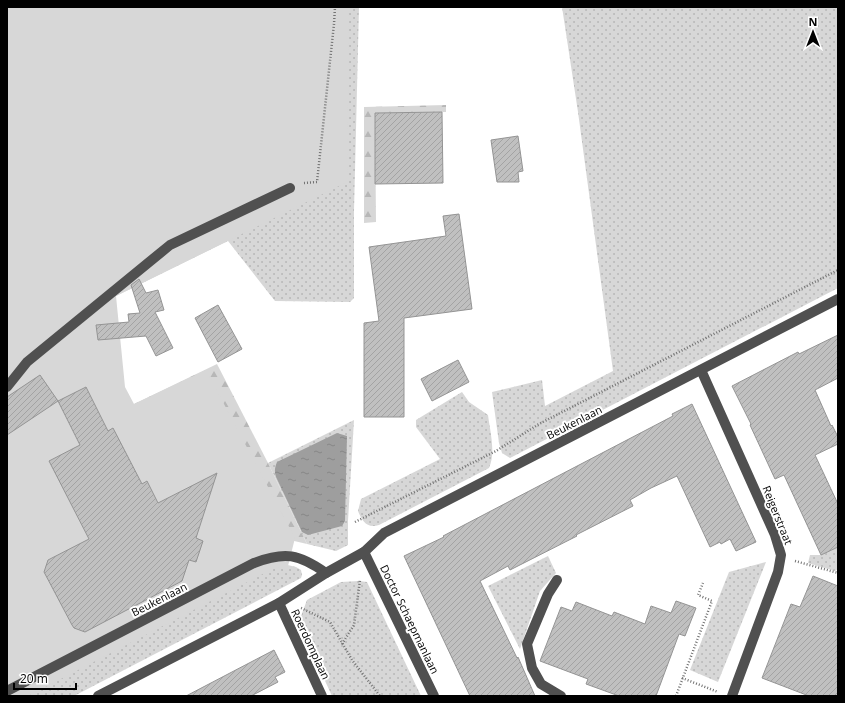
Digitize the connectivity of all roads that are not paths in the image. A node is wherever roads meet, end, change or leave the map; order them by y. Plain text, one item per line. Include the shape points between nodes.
1 (290, 188) road end
2 (838, 299) edge
3 (701, 370) junction
4 (7, 387) edge
5 (364, 552) junction
6 (326, 573) junction
7 (557, 580) dead end
8 (282, 601) junction
9 (7, 691) edge
10 (727, 695) edge
11 (98, 696) edge
12 (322, 696) edge
13 (434, 696) edge
14 (561, 696) edge

1 - 4 street via 170,245 27,362
2 - 3 street, Beukenlaan
3 - 5 street, Beukenlaan via 384,534
3 - 10 street, Reigerstraat via 775,534 781,555 778,572
5 - 6 street, Beukenlaan
5 - 13 street, Doctor Schaepmanlaan
6 - 8 street, Beukenlaan
6 - 9 street, Beukenlaan via 292,555 270,557
7 - 14 street via 548,594 527,644 532,668 541,684
8 - 11 street, Beukenlaan
8 - 12 street, Roerdomplaan

